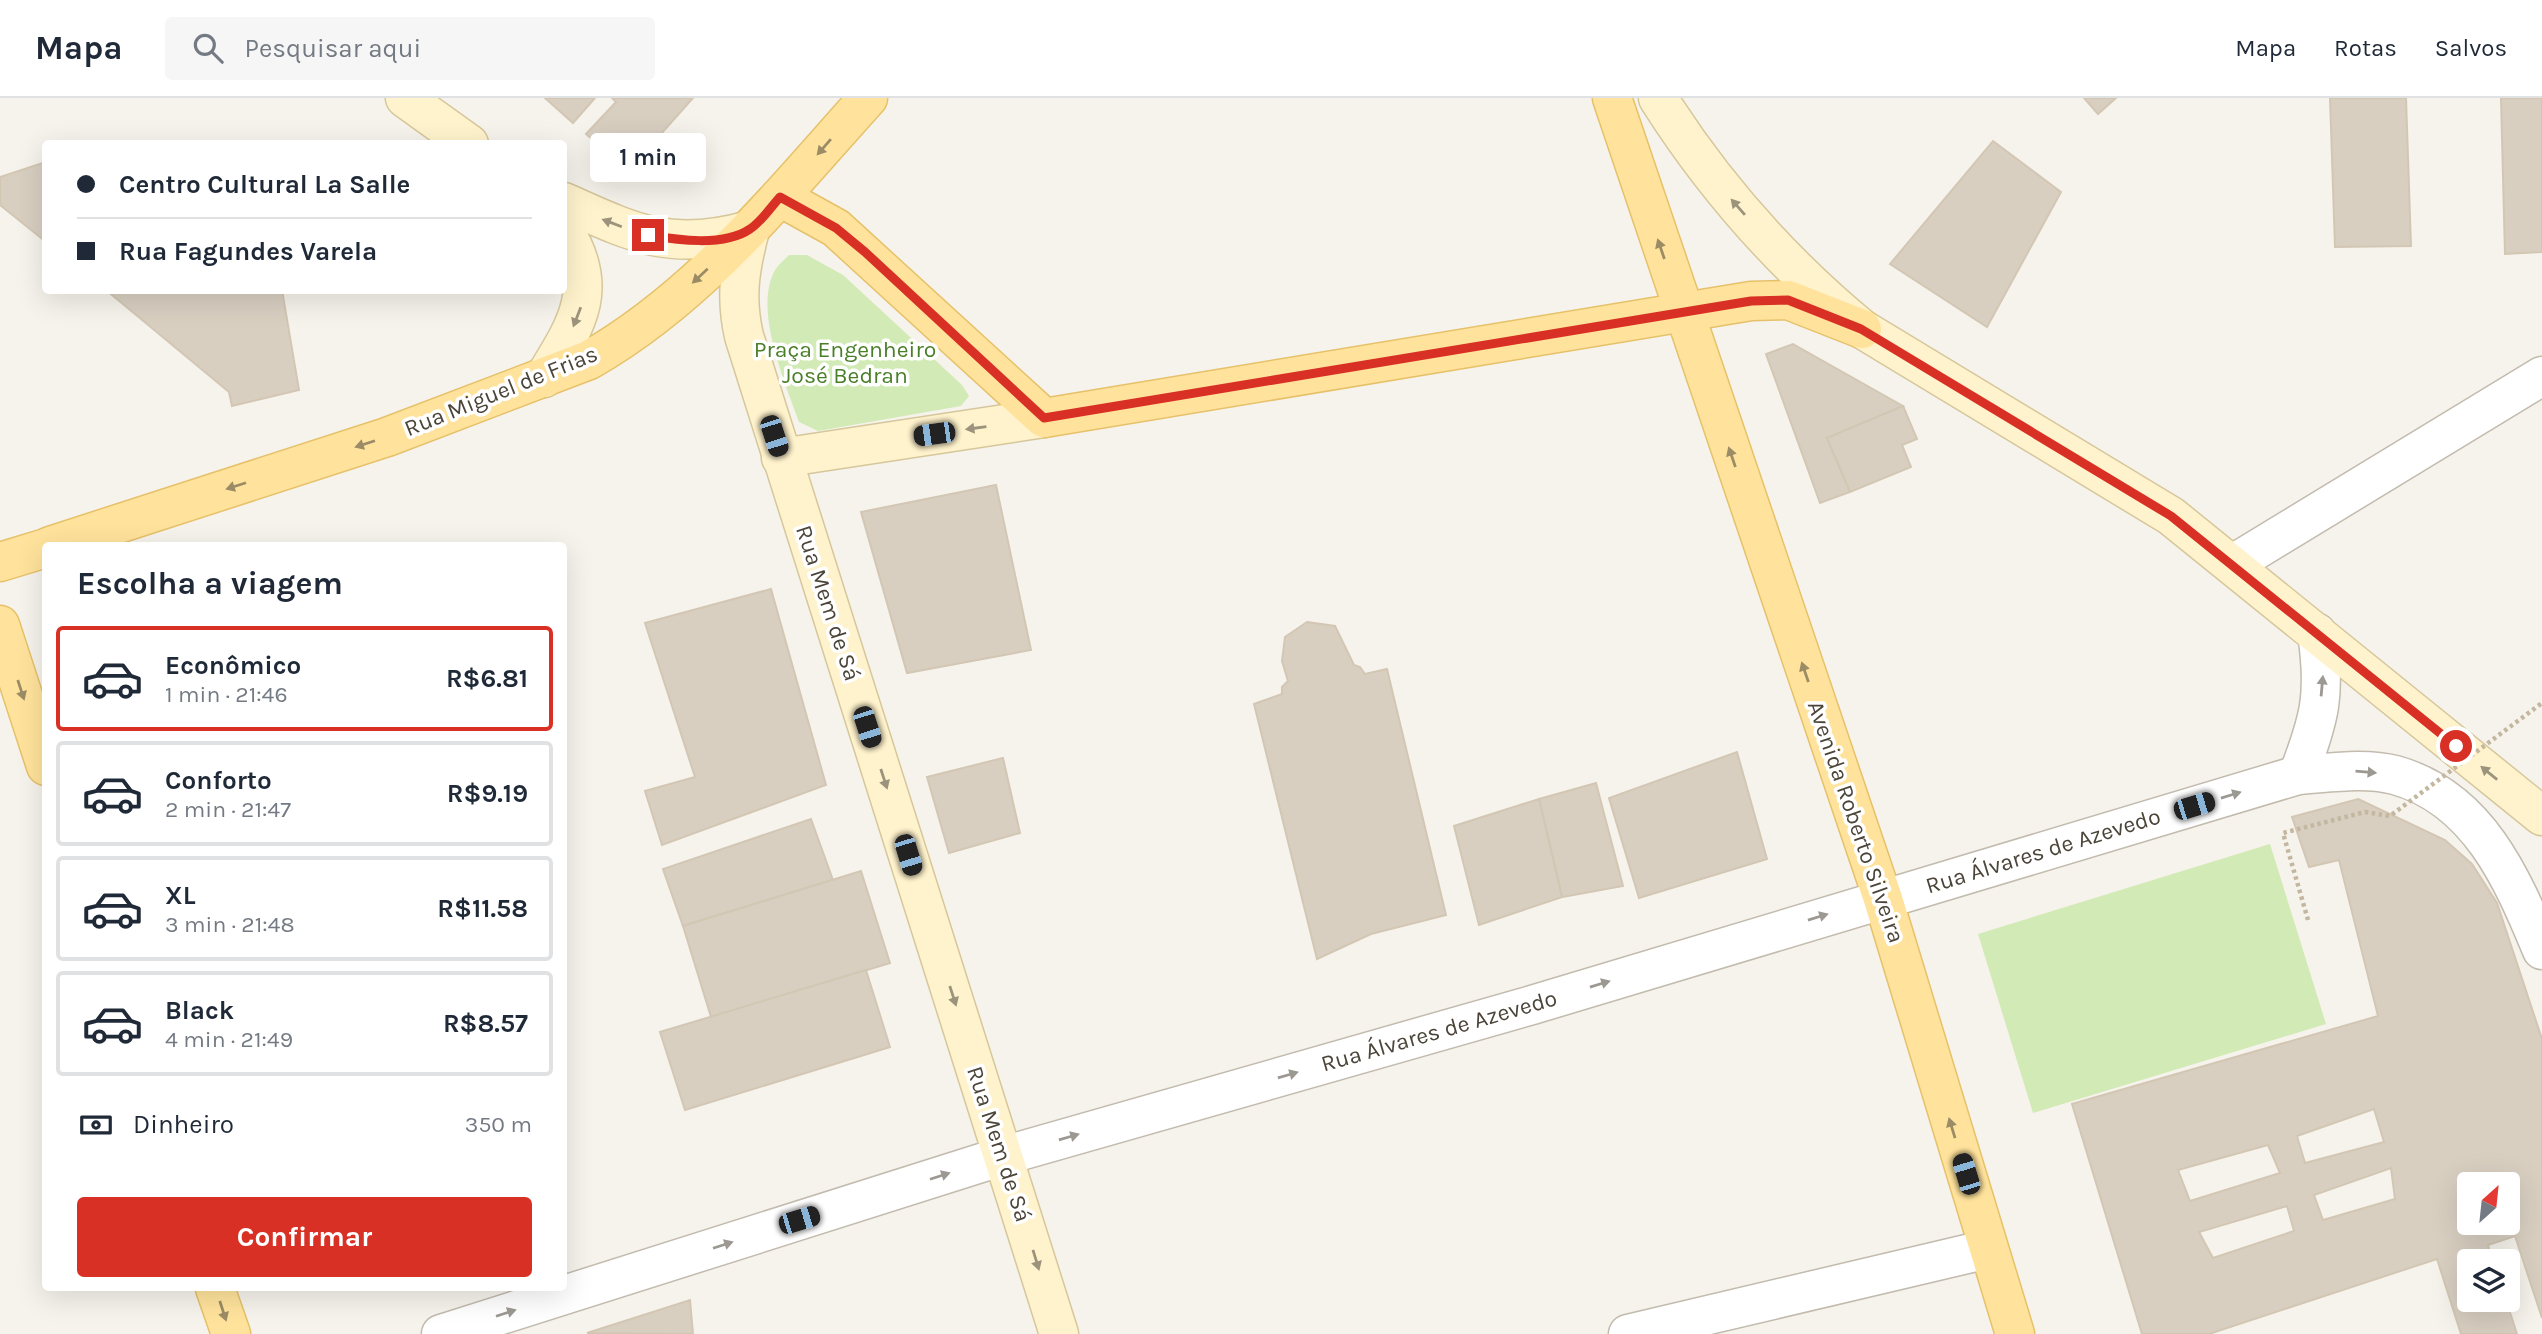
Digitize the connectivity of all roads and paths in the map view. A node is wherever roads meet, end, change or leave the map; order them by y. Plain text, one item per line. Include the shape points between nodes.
1 (405, 98) edge
2 (868, 98) edge
3 (1612, 98) edge
4 (1658, 98) edge
5 (463, 140) edge
6 (780, 197) junction
7 (567, 203) edge
8 (750, 230) junction
9 (567, 235) edge
10 (1683, 314) junction
11 (1861, 329) junction
12 (2542, 376) edge
13 (544, 377) junction
14 (1044, 418) junction
15 (781, 458) junction
16 (63, 542) edge
17 (42, 549) edge
18 (0, 562) edge
19 (2233, 564) junction
20 (0, 625) edge
21 (2317, 633) junction
22 (2542, 703) edge
23 (42, 754) edge
24 (2298, 775) junction
25 (2542, 816) edge
26 (1883, 899) junction
27 (2308, 920) dead end
28 (2542, 950) edge
29 (1003, 1156) junction
30 (1988, 1249) junction
31 (216, 1291) edge
32 (231, 1334) edge
33 (441, 1334) edge
34 (1059, 1334) edge
35 (1628, 1334) edge
36 (2015, 1334) edge

1 - 5 main road
2 -> 6 main road, Rua Miguel de Frias
10 -> 3 main road, Avenida Roberto Silveira
11 -> 4 main road via 1816,291 1734,203
6 - 8 main road, Rua Miguel de Frias
6 - 14 main road via 836,228 865,252
8 -> 7 main road via 712,240 678,240 614,224
8 -> 13 main road, Rua Miguel de Frias via 683,292 618,343
8 - 15 main road, Rua Mem de Sá via 738,274 737,307
9 -> 13 main road via 583,274 584,296 566,341
10 - 11 main road via 1751,301 1788,300
10 - 14 main road
26 -> 10 main road, Avenida Roberto Silveira
11 - 19 main road via 2171,516
12 - 19 street
13 -> 16 main road, Rua Miguel de Frias via 387,437
14 -> 15 main road
15 -> 29 main road, Rua Mem de Sá
17 - 18 main road, Rua Miguel de Frias
19 - 21 main road
20 -> 23 main road
24 -> 21 street via 2320,712 2324,676
25 -> 21 main road
22 - 27 path, bridge via 2390,816 2365,812 2283,833
26 -> 24 street, Rua Álvares de Azevedo
24 -> 28 street, Rua Álvares de Azevedo via 2357,771 2394,775 2435,791 2500,857
29 -> 26 street, Rua Álvares de Azevedo via 1519,1009
30 -> 26 main road, Avenida Roberto Silveira
33 -> 29 street, Rua Álvares de Azevedo
29 -> 34 main road, Rua Mem de Sá
30 - 35 street
30 - 36 main road, Avenida Roberto Silveira
31 -> 32 main road

